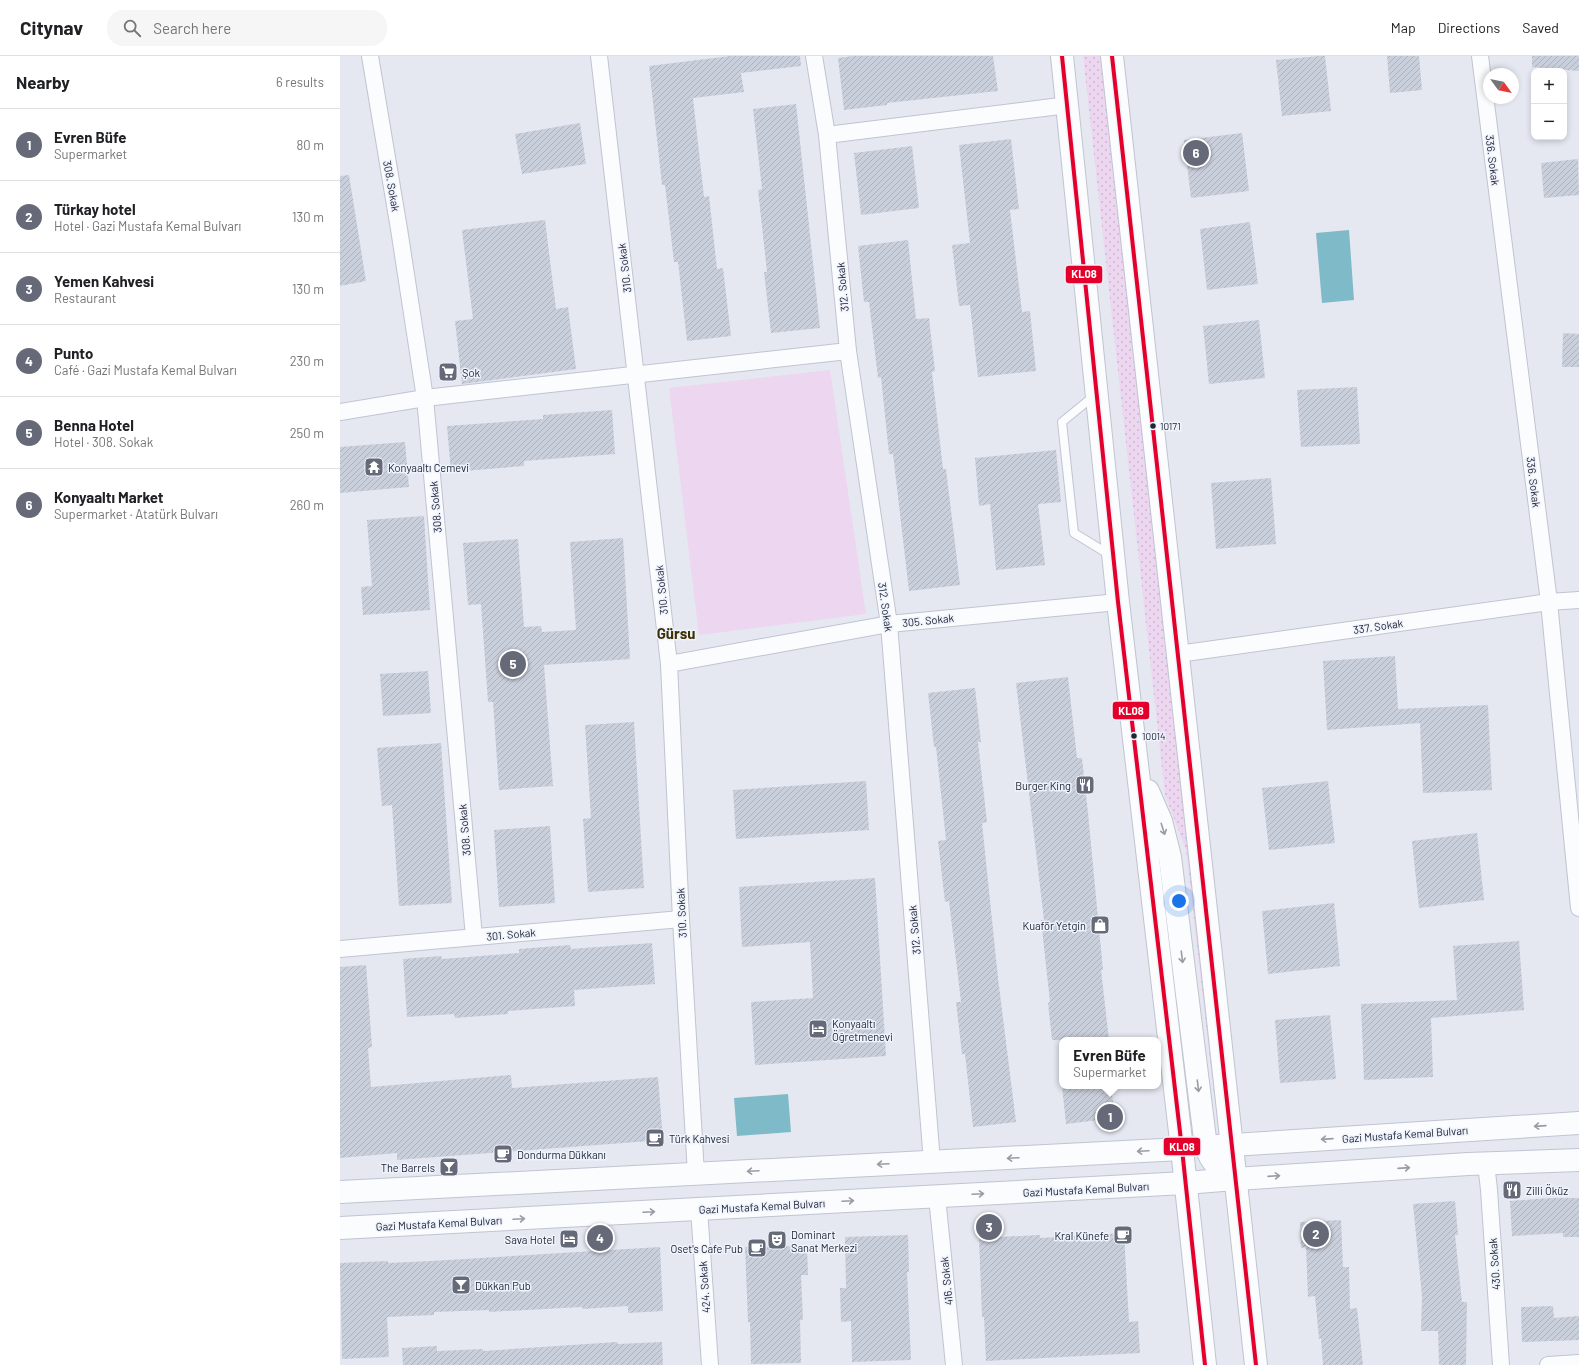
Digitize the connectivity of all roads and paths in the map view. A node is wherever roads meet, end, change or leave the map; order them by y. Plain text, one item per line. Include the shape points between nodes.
1 (370, 56) edge
2 (599, 56) edge
3 (814, 56) edge
4 (1062, 56) edge
5 (1112, 56) edge
6 (1480, 56) edge
7 (1068, 105) junction
8 (828, 136) junction
9 (848, 351) junction
10 (636, 374) junction
11 (1097, 393) junction
12 (425, 398) junction
13 (340, 412) edge
14 (1114, 557) junction
15 (1579, 600) edge
16 (1118, 602) junction
17 (1550, 602) junction
18 (889, 624) junction
19 (1178, 654) junction
20 (669, 664) junction
21 (1138, 767) junction
22 (1579, 908) edge
23 (681, 919) junction
24 (474, 937) junction
25 (340, 949) edge
26 (1579, 1123) edge
27 (1232, 1145) junction
28 (1206, 1147) junction
29 (1182, 1149) junction
30 (1579, 1160) edge
31 (932, 1162) junction
32 (1486, 1163) junction
33 (696, 1174) junction
34 (1236, 1179) junction
35 (1185, 1183) junction
36 (340, 1192) edge
37 (937, 1197) junction
38 (698, 1209) junction
39 (340, 1228) edge
40 (1579, 1363) edge
41 (710, 1365) edge
42 (954, 1365) edge
43 (1204, 1365) edge
44 (1256, 1365) edge
45 (1501, 1365) edge
46 (1548, 1365) edge

1 - 12 street, 308. Sokak
2 - 10 street, 310. Sokak
3 - 8 street, 312. Sokak
4 - 7 main road
5 - 19 main road
6 - 17 street, 336. Sokak
7 - 8 street
7 - 11 main road
8 - 9 street, 312. Sokak
9 - 10 street
9 - 18 street, 312. Sokak
10 - 12 street
10 - 20 street, 310. Sokak
11 - 14 main road
11 - 14 lane via 1062,422 1074,533
12 - 13 street
12 - 24 street, 308. Sokak
14 - 16 main road
15 - 17 street, 337. Sokak
16 - 18 street, 305. Sokak
16 - 21 main road
17 - 19 street, 337. Sokak
17 - 22 street, 336. Sokak
18 - 20 street, 305. Sokak
18 - 31 street, 312. Sokak
19 - 27 main road
20 - 23 street, 310. Sokak
21 -> 28 main road via 1161,821 1170,857
21 - 29 main road
23 - 24 street, 301. Sokak
23 - 33 street, 310. Sokak
24 - 25 street, 301. Sokak
26 -> 27 main road, Gazi Mustafa Kemal Bulvarı
27 - 28 main road, Gazi Mustafa Kemal Bulvarı
27 - 34 main road
28 - 29 main road, Gazi Mustafa Kemal Bulvarı
28 - 34 main road via 1210,1159 1218,1168
29 -> 31 main road
29 - 35 main road
30 - 32 main road
31 -> 33 main road
34 -> 32 main road
32 - 45 street, 430. Sokak
33 - 36 main road
34 - 35 main road, Gazi Mustafa Kemal Bulvarı
34 - 44 main road
37 -> 35 main road, Gazi Mustafa Kemal Bulvarı
35 - 43 main road
38 -> 37 main road, Gazi Mustafa Kemal Bulvarı
37 - 42 street, 416. Sokak
39 -> 38 main road, Gazi Mustafa Kemal Bulvarı
38 - 41 street, 424. Sokak
40 - 46 street

